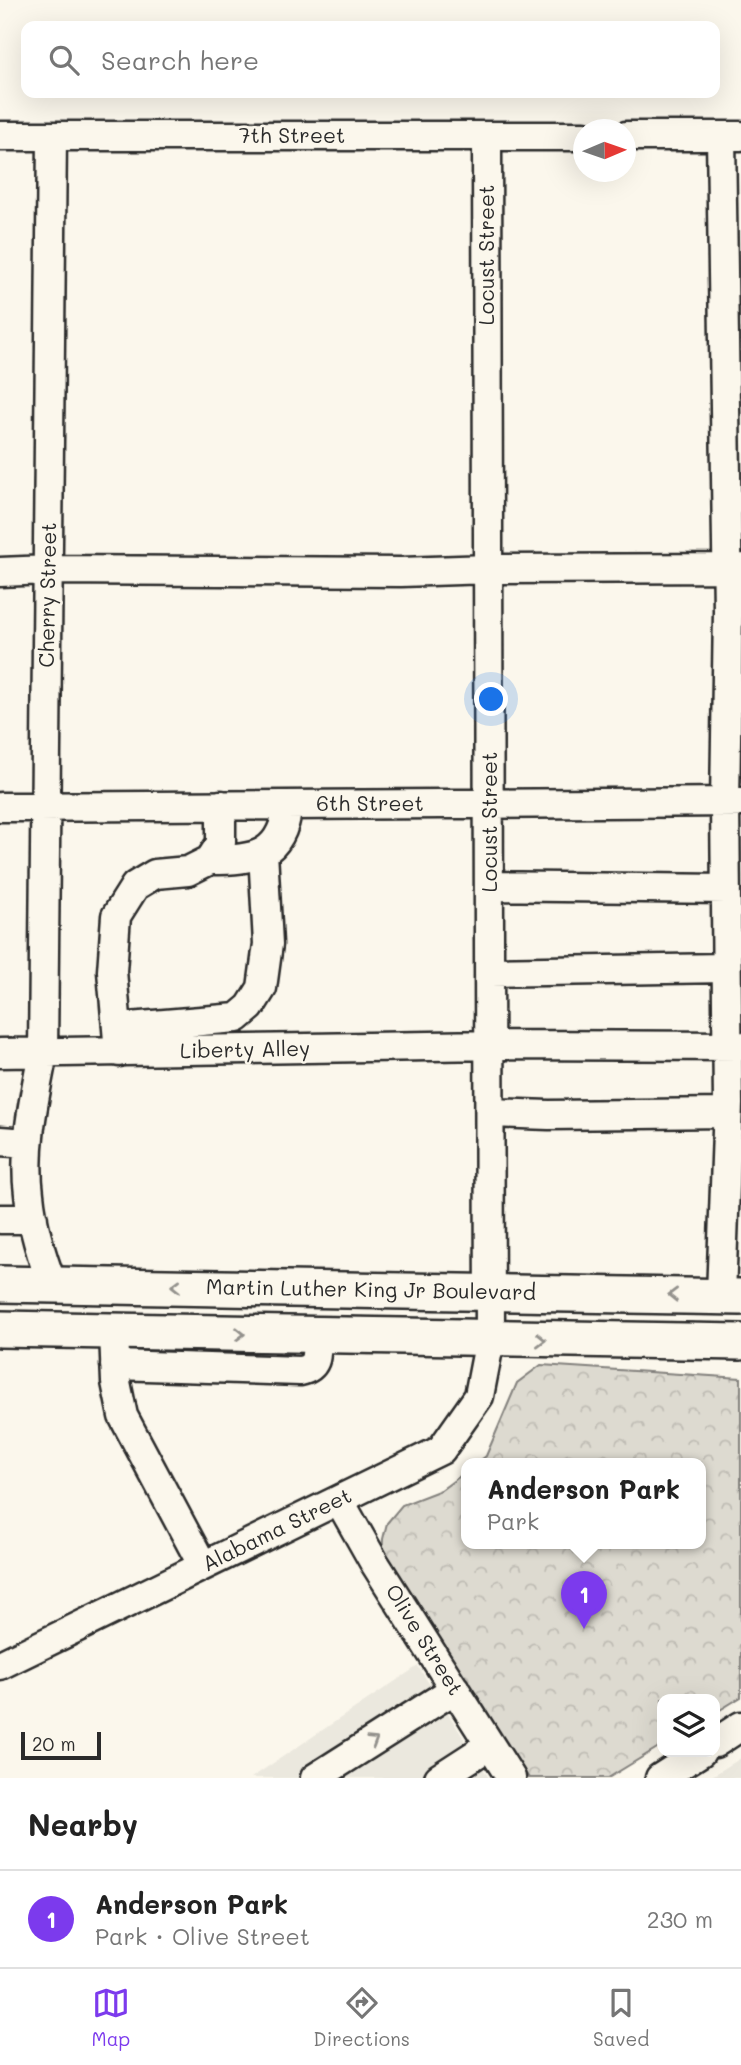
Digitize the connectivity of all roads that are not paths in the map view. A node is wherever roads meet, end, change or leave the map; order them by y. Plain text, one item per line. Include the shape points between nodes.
1 (0, 136) edge
2 (52, 136) junction
3 (487, 136) junction
4 (573, 136) edge
5 (636, 136) edge
6 (731, 136) edge
7 (734, 568) edge
8 (489, 569) junction
9 (48, 570) junction
10 (0, 572) edge
11 (733, 803) edge
12 (490, 804) junction
13 (221, 805) junction
14 (288, 805) junction
15 (46, 806) junction
16 (0, 807) edge
17 (264, 852) junction
18 (209, 860) junction
19 (490, 886) junction
20 (726, 889) junction
21 (726, 968) junction
22 (491, 972) junction
23 (118, 1040) junction
24 (491, 1045) junction
25 (734, 1045) edge
26 (0, 1053) edge
27 (43, 1053) junction
28 (727, 1113) junction
29 (491, 1114) junction
30 (0, 1141) edge
31 (28, 1143) junction
32 (0, 1219) edge
33 (33, 1219) junction
34 (0, 1284) edge
35 (52, 1284) junction
36 (491, 1292) junction
37 (731, 1296) edge
38 (0, 1329) edge
39 (55, 1331) junction
40 (490, 1339) junction
41 (741, 1342) edge
42 (114, 1348) junction
43 (339, 1500) junction
44 (203, 1566) junction
45 (0, 1665) edge
46 (455, 1689) junction
47 (741, 1726) edge
48 (720, 1740) edge
49 (490, 1745) junction
50 (693, 1757) edge
51 (315, 1778) edge
52 (439, 1778) edge
53 (511, 1778) edge
54 (660, 1778) edge

1 - 2 street, 7th Street
2 - 3 street, 7th Street
2 - 9 street, Cherry Street
3 - 4 street, 7th Street
3 - 8 street, Locust Street
5 - 6 street
6 - 7 street via 725,268
7 - 8 street
7 - 11 street
8 - 9 street
8 - 12 street, Locust Street
9 - 10 street
9 - 15 street, Cherry Street
11 - 12 street, 6th Street
11 - 20 street
12 - 14 street, 6th Street
12 - 19 street, Locust Street
13 - 14 street, 6th Street
13 - 15 street, 6th Street
13 - 18 street via 220,843
14 - 17 street via 286,826 278,841
15 - 16 street, 6th Street
15 - 27 street, Cherry Street
17 - 18 street via 240,860
17 - 23 street via 268,944 262,988 250,1007 237,1018
18 - 23 street via 188,871 155,874 135,886 116,916 113,971
19 - 20 street
19 - 22 street, Locust Street
20 - 21 street
21 - 22 street
21 - 25 street
22 - 24 street, Locust Street
23 - 24 street, Liberty Alley
23 - 27 street, Liberty Alley
24 - 25 street, Liberty Alley
24 - 29 street, Locust Street
25 - 28 street
26 - 27 street, Liberty Alley
27 - 31 street, Cherry Street
28 - 29 street
28 - 37 street
29 - 36 street, Locust Street
30 - 31 street
31 - 33 street, Cherry Street
32 - 33 street
33 - 35 street, Cherry Street
34 - 35 main road, Martin Luther King Jr Boulevard
36 -> 35 main road, Martin Luther King Jr Boulevard
35 - 39 main road
37 -> 36 main road, Martin Luther King Jr Boulevard
36 - 40 street, Locust Street
38 - 39 main road
39 - 42 main road
40 -> 41 main road
42 -> 40 main road via 316,1336
40 - 43 street, Alabama Street via 479,1396 441,1451
42 - 44 street via 123,1416
43 - 44 street, Alabama Street
43 - 46 street, Olive Street
44 - 45 street, Alabama Street
46 - 49 street, Olive Street
51 -> 46 street
47 - 48 street
49 - 52 street
49 - 53 street, Olive Street
50 - 54 street

